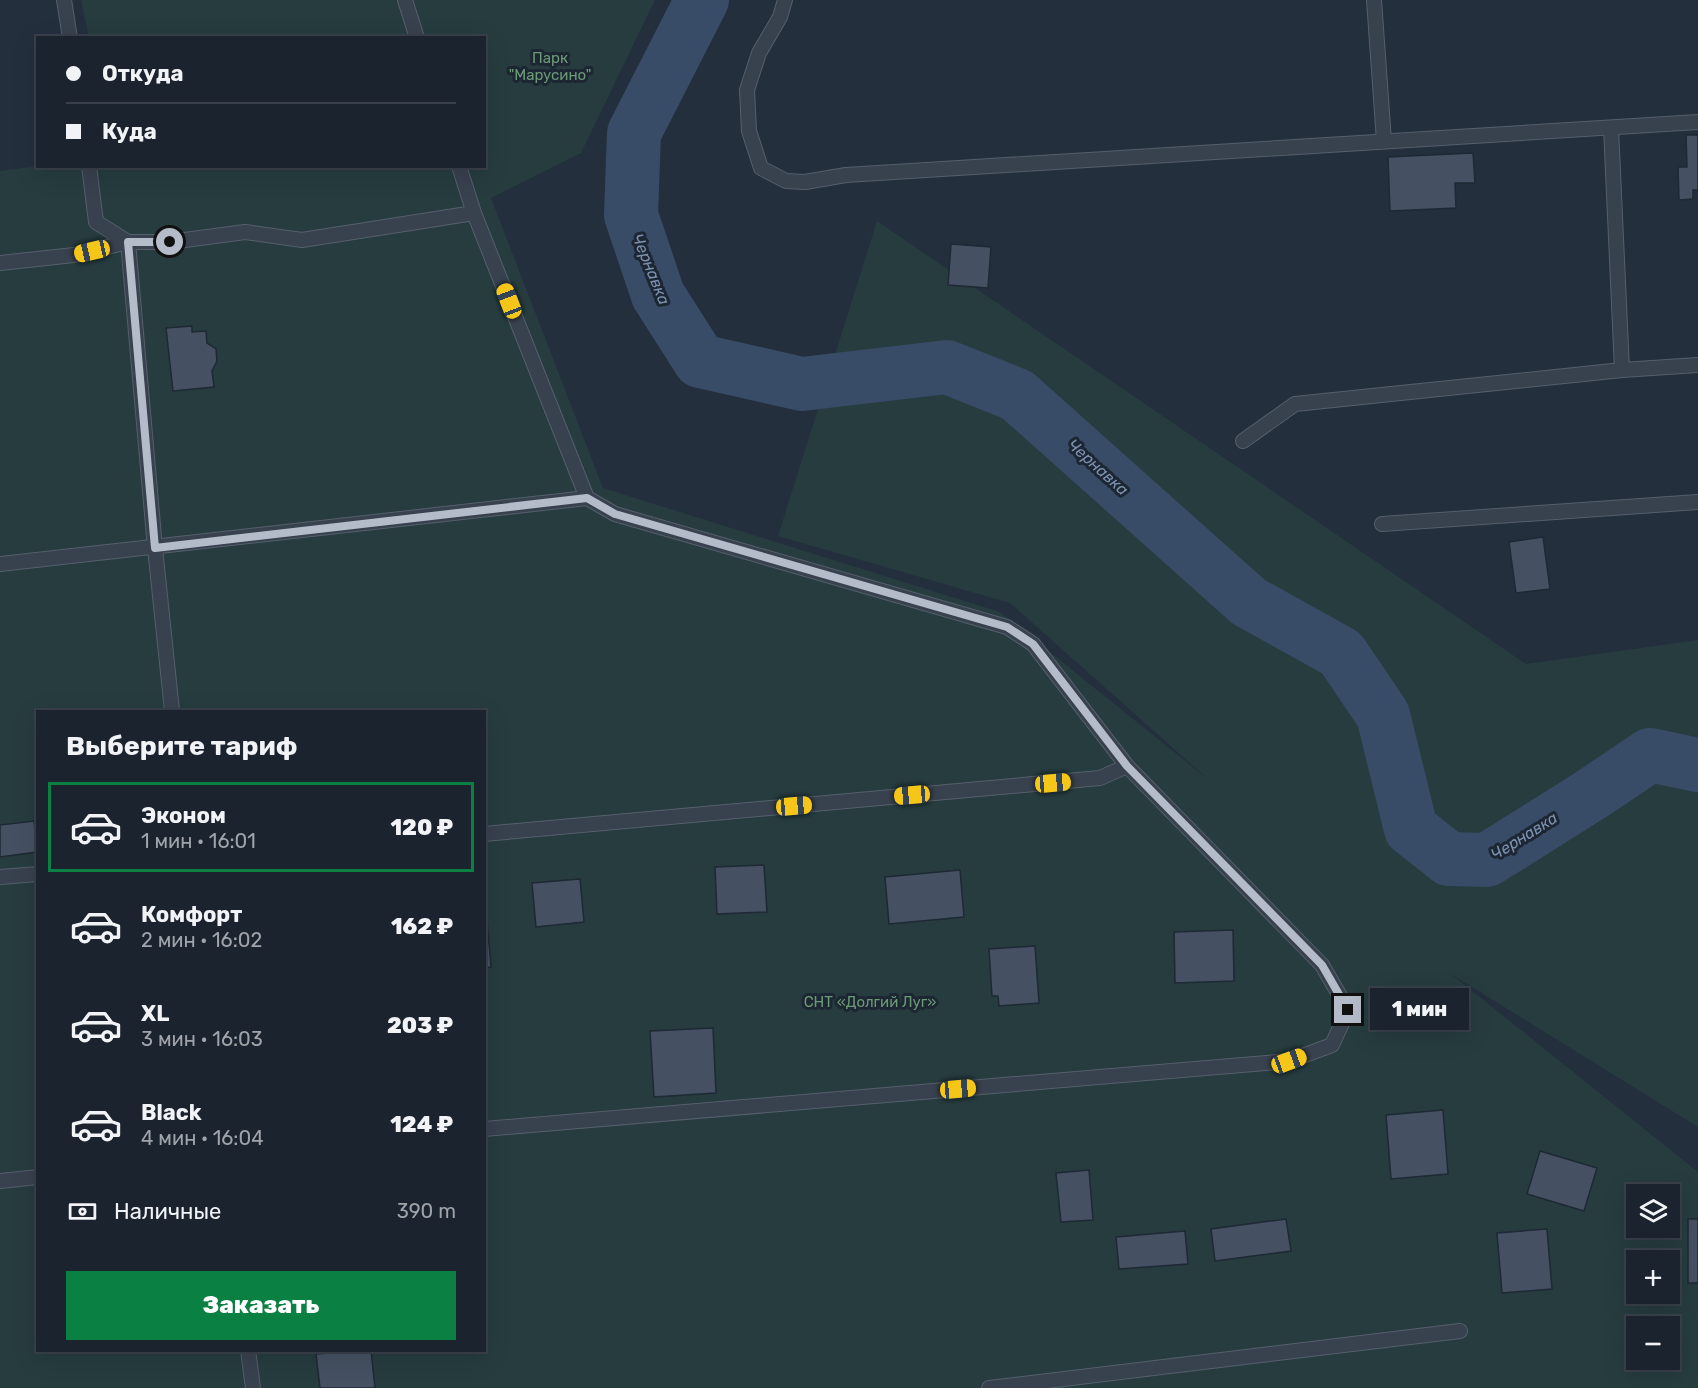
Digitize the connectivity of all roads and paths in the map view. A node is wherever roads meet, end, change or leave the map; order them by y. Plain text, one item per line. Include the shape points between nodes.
1 (64, 0) edge
2 (405, 0) edge
3 (785, 0) edge
4 (1374, 0) edge
5 (70, 36) edge
6 (416, 36) edge
7 (1698, 122) edge
8 (1611, 128) junction
9 (1384, 141) junction
10 (89, 168) edge
11 (460, 168) edge
12 (474, 213) junction
13 (128, 242) junction
14 (0, 263) edge
15 (1698, 365) edge
16 (1622, 370) junction
17 (1243, 441) dead end
18 (587, 498) junction
19 (1698, 502) edge
20 (1382, 524) dead end
21 (155, 548) junction
22 (0, 564) edge
23 (172, 710) edge
24 (1127, 766) junction
25 (486, 834) edge
26 (36, 874) edge
27 (0, 878) edge
28 (486, 1129) edge
29 (36, 1177) edge
30 (0, 1181) edge
31 (1460, 1331) dead end
32 (248, 1352) edge
33 (253, 1388) edge
34 (989, 1388) edge

1 - 5 lane
2 - 6 lane
3 - 9 lane via 780,18 759,53 747,90 749,131 761,168 786,181
4 - 9 lane
7 - 8 lane
8 - 9 lane
8 - 16 lane
10 - 13 lane via 96,222
11 - 12 lane
12 - 13 lane via 302,240 245,232 170,242
12 - 18 lane
13 - 14 lane via 74,255
13 - 21 lane
15 - 16 lane
16 - 17 lane via 1295,404
18 - 21 lane
18 - 24 lane via 615,514 1007,627 1033,644
19 - 20 lane
21 - 22 lane
21 - 23 lane
24 - 25 lane via 1100,778
24 - 28 lane via 1322,965 1348,1010 1332,1045 1289,1061
26 - 27 lane
29 - 30 lane
31 - 34 lane
32 - 33 lane

